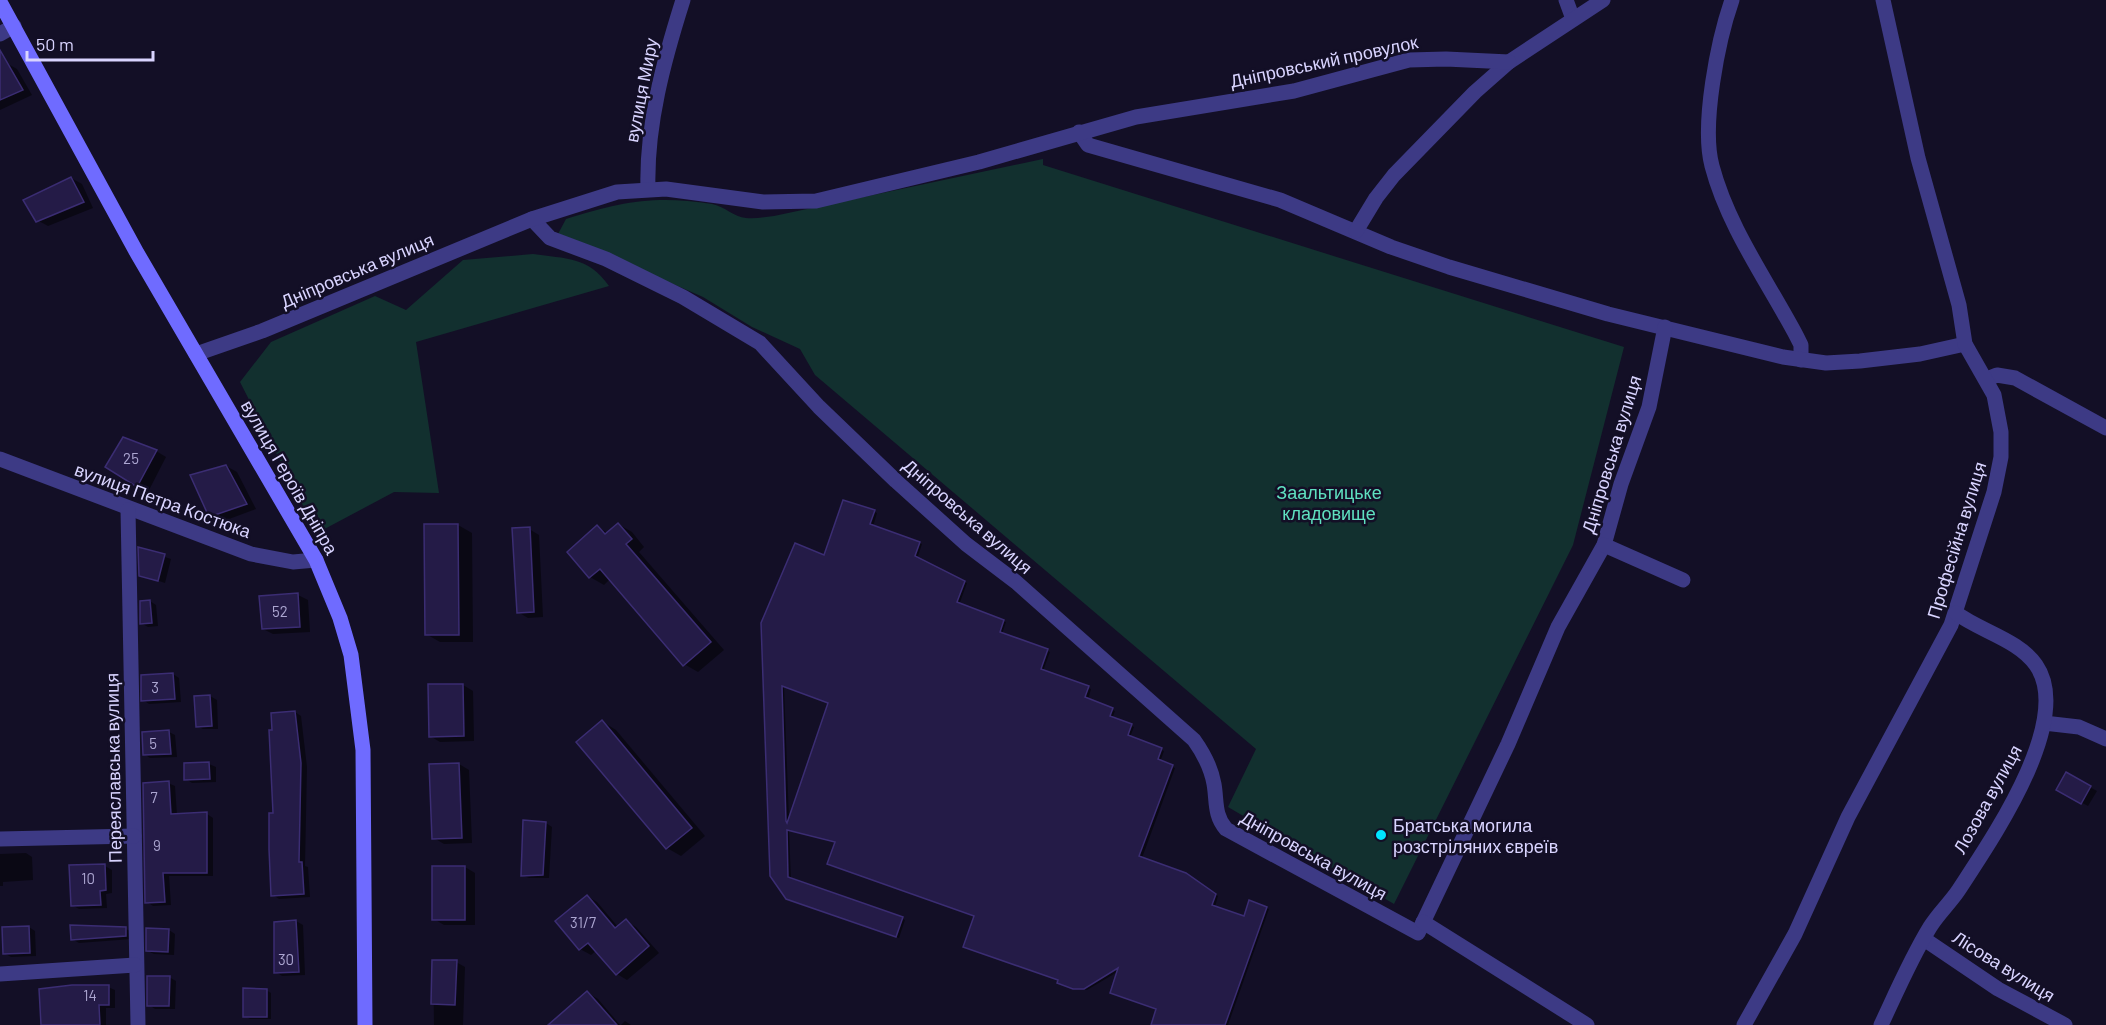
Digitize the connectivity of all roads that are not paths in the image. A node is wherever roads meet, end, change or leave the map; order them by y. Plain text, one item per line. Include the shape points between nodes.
1 (683, 0) edge
2 (1566, 0) edge
3 (1603, 0) edge
4 (1732, 0) edge
5 (1883, 0) edge
6 (0, 2) edge
7 (1573, 19) junction
8 (7, 30) edge
9 (1509, 62) junction
10 (1079, 132) junction
11 (648, 189) junction
12 (532, 219) junction
13 (1356, 231) junction
14 (1665, 327) junction
15 (1965, 344) junction
16 (196, 354) junction
17 (1801, 360) junction
18 (1986, 379) junction
19 (2106, 428) edge
20 (0, 459) edge
21 (128, 510) junction
22 (1604, 545) junction
23 (316, 560) junction
24 (1683, 580) dead end
25 (1956, 613) junction
26 (2044, 723) junction
27 (2106, 739) edge
28 (134, 836) junction
29 (0, 839) edge
30 (1423, 922) junction
31 (1924, 939) junction
32 (135, 965) junction
33 (0, 974) edge
34 (138, 1025) edge
35 (365, 1025) edge
36 (1587, 1025) edge
37 (1744, 1025) edge
38 (1881, 1025) edge
39 (2065, 1025) edge

1 - 11 street, вулиця Миру via 653,122
2 - 7 street
3 - 7 street
4 - 17 street via 1714,80 1712,166 1738,229 1801,345
5 - 15 street, Професійна вулиця via 1918,158 1959,305
6 - 8 main road, вулиця Героїв Дніпра
7 - 9 street
8 - 16 main road, вулиця Героїв Дніпра
9 - 10 street, Дніпровський провулок via 1409,60 1294,92 1136,117
9 - 13 street via 1450,116 1395,176
10 - 11 street, Дніпровська вулиця via 979,162 816,201 763,202
10 - 13 street via 1088,146 1252,191
11 - 12 street, Дніпровська вулиця via 594,198
12 - 16 street, Дніпровська вулиця via 262,331
12 - 30 street, Дніпровська вулиця via 550,238 672,291 760,343 896,481 1194,740 1209,765 1217,813 1226,829 1418,933
13 - 14 street via 1449,267
14 - 17 street
14 - 22 street, Дніпровська вулиця via 1649,407
15 - 17 street via 1860,361
15 - 18 street, Професійна вулиця
16 - 23 main road, вулиця Героїв Дніпра
18 - 19 street via 1997,375 2015,378
18 - 25 street, Професійна вулиця via 1999,413 2001,457
20 - 21 street, вулиця Петра Костюка
21 - 23 street, вулиця Петра Костюка via 251,554 293,562
21 - 28 street, Переяславська вулиця
22 - 24 street
22 - 30 street, Дніпровська вулиця via 1558,627 1509,744
23 - 35 main road, вулиця Героїв Дніпра via 338,610 351,655 363,750
25 - 26 street, Лозова вулиця via 2021,651 2036,665 2047,696
25 - 37 street, Професійна вулиця via 1848,817 1795,934
26 - 27 street via 2079,727
26 - 31 street, Лозова вулиця via 2029,769 2015,795
28 - 29 street
28 - 32 street, Переяславська вулиця
30 - 36 street
31 - 38 street, Лозова вулиця
31 - 39 street, Лісова вулиця via 1998,989
32 - 33 street
32 - 34 street, Переяславська вулиця

